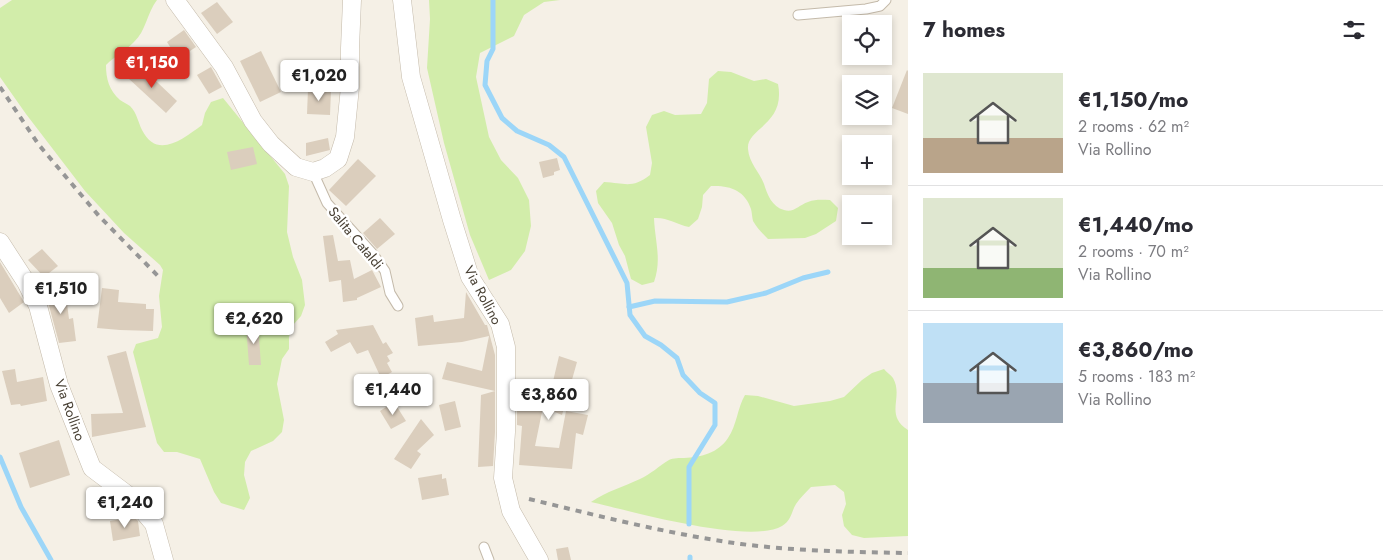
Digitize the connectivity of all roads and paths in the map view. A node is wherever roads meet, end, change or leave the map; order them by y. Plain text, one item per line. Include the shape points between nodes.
1 (175, 0) edge
2 (352, 0) edge
3 (402, 0) edge
4 (886, 0) edge
5 (798, 15) dead end
6 (313, 172) junction
7 (0, 242) edge
8 (398, 306) dead end
9 (484, 547) dead end
10 (164, 560) edge
11 (489, 560) edge
12 (539, 560) edge

1 - 6 street via 224,67 253,121 296,167
2 - 6 street via 345,137 338,159
3 - 12 street, Via Rollino via 411,77 452,220 470,277 500,324 506,347 503,478 511,511
4 - 5 lane via 880,6 866,9
6 - 8 lane, Salita Cataldi via 327,203 385,271 390,293
7 - 10 street, Via Rollino via 38,306 59,385 92,468 133,499 154,524
9 - 11 lane

